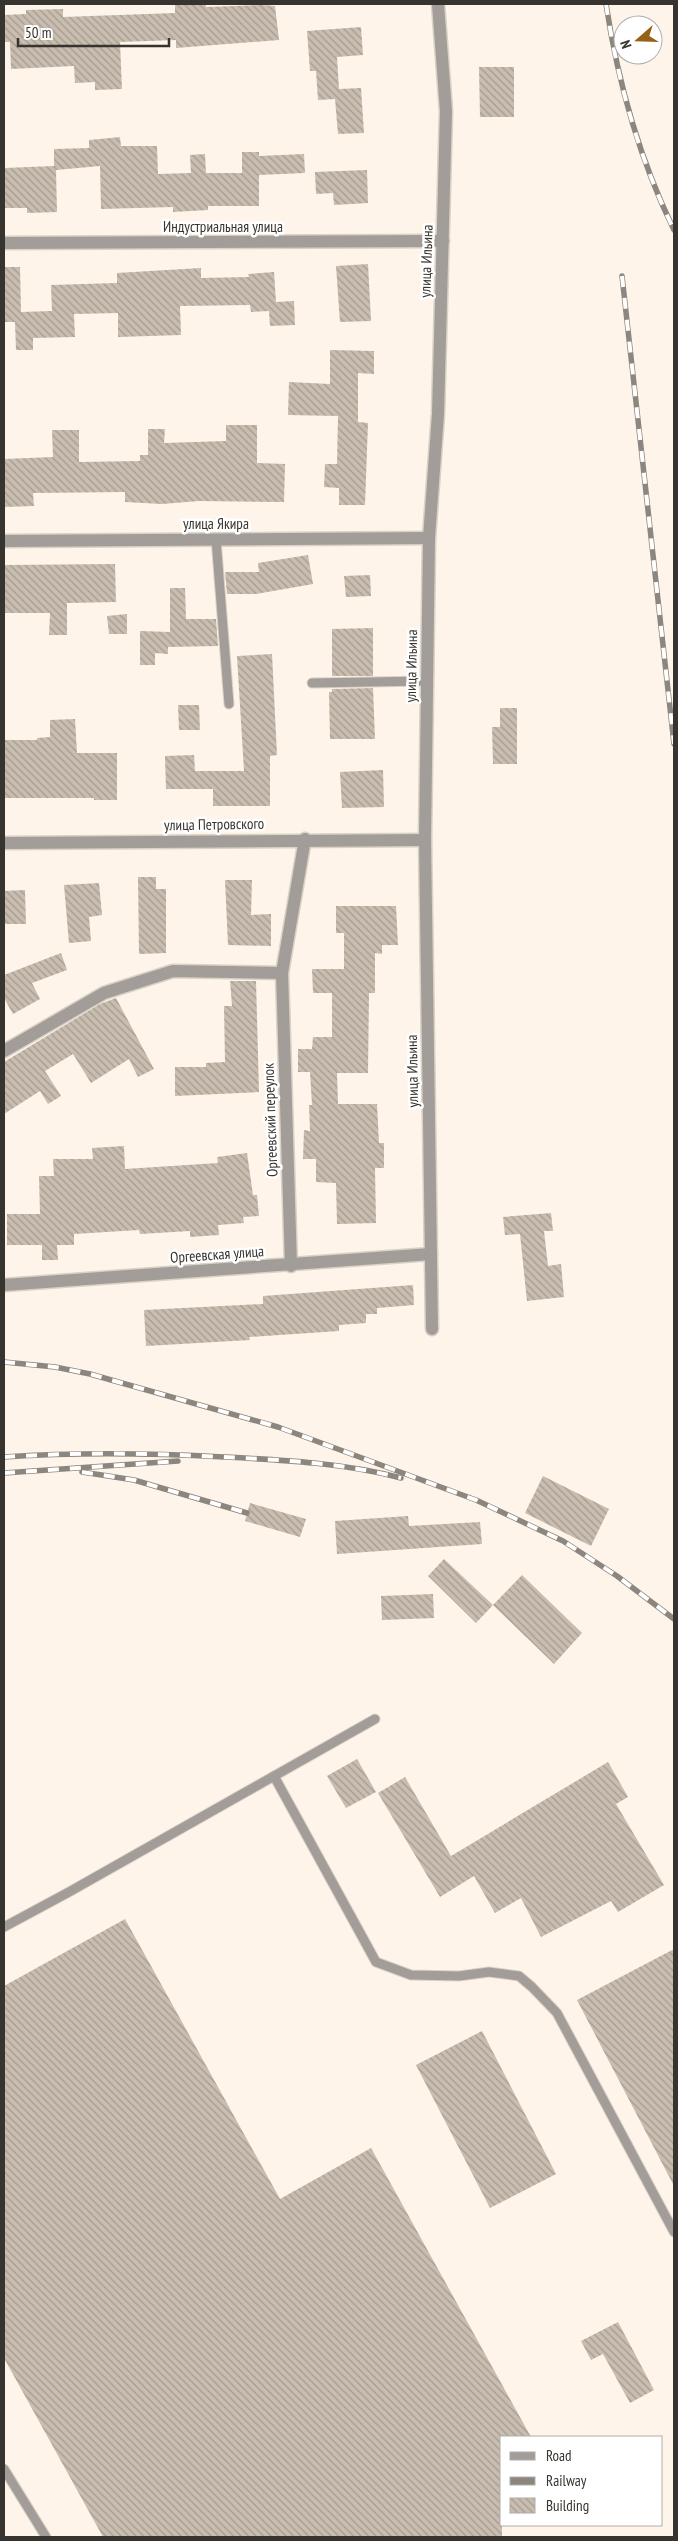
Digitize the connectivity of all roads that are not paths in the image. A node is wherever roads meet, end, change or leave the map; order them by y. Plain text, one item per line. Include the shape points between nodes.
1 (438, 4) edge
2 (443, 241) junction
3 (4, 243) edge
4 (429, 538) junction
5 (216, 539) junction
6 (4, 541) edge
7 (427, 681) junction
8 (312, 683) dead end
9 (229, 704) dead end
10 (305, 839) junction
11 (425, 840) junction
12 (4, 843) edge
13 (282, 974) junction
14 (4, 1051) edge
15 (431, 1254) junction
16 (291, 1266) junction
17 (4, 1285) edge
18 (432, 1329) dead end
19 (375, 1719) dead end
20 (274, 1776) junction
21 (4, 1927) edge
22 (674, 2232) edge
23 (4, 2469) edge
24 (46, 2537) edge

1 - 2 street, улица Ильина via 446,111
2 - 3 street, Индустриальная улица
2 - 4 street, улица Ильина via 438,414
4 - 5 street, улица Якира
4 - 7 street, улица Ильина
5 - 6 street, улица Якира
5 - 9 lane
7 - 8 lane
7 - 11 street, улица Ильина
10 - 11 street, улица Петровского
10 - 12 street, улица Петровского
10 - 13 street, Оргеевский переулок
11 - 15 street, улица Ильина
13 - 14 street via 173,971 104,993
13 - 16 street, Оргеевский переулок
15 - 16 street, Оргеевская улица
15 - 18 street, улица Ильина
16 - 17 street, Оргеевская улица
19 - 20 lane
20 - 21 lane
20 - 22 lane via 376,1962 411,1975 459,1976 505,1972 518,1976 549,2002
23 - 24 lane

